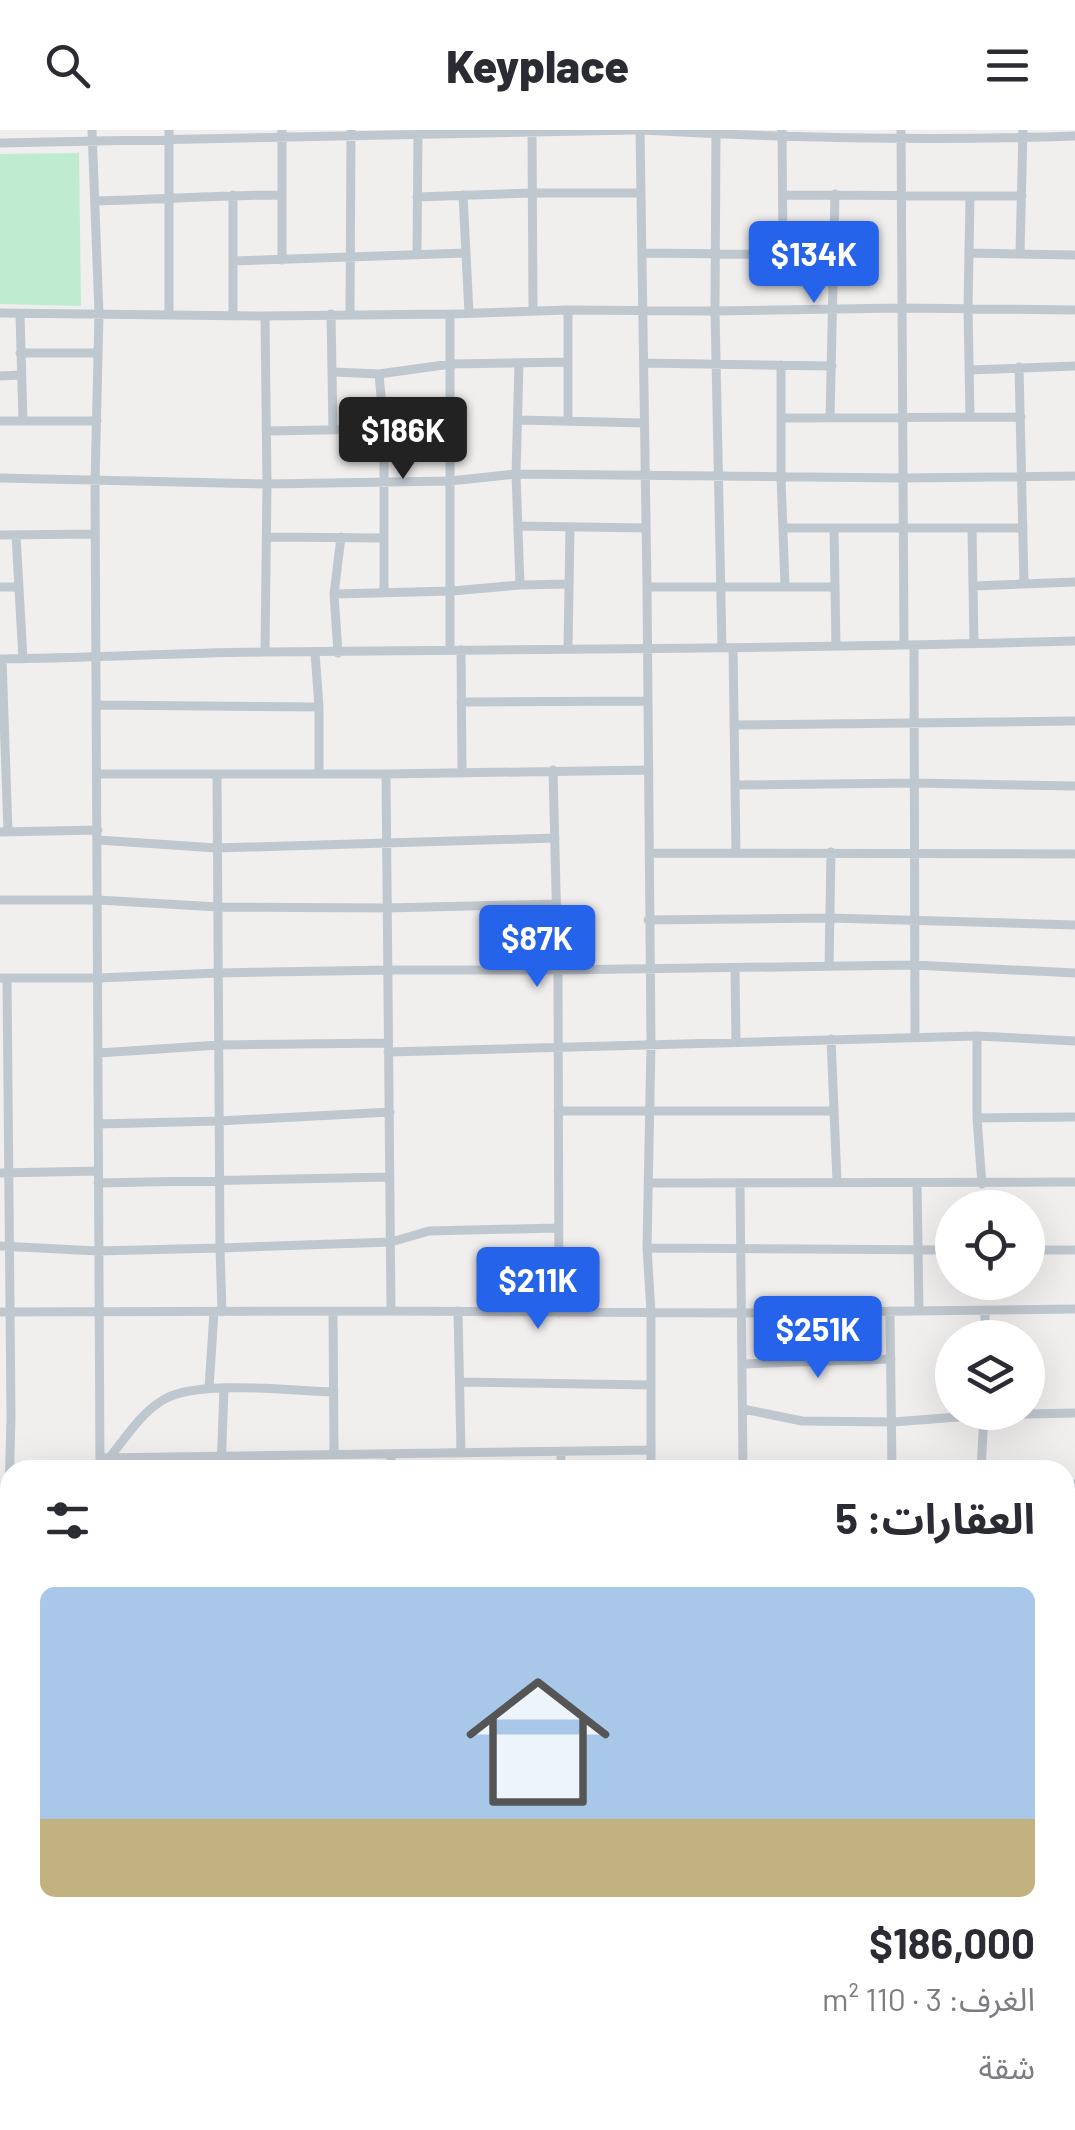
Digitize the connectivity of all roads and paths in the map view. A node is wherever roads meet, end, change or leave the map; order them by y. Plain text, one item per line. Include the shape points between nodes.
1 (18, 130) edge
2 (92, 130) edge
3 (638, 130) edge
4 (532, 131) edge
5 (418, 132) edge
6 (716, 132) edge
7 (351, 133) edge
8 (782, 133) edge
9 (282, 134) edge
10 (901, 134) edge
11 (1023, 134) edge
12 (168, 135) edge
13 (1075, 136) edge
14 (92, 142) junction
15 (0, 143) edge
16 (18, 143) junction
17 (532, 193) junction
18 (641, 193) junction
19 (834, 194) junction
20 (234, 195) junction
21 (282, 195) junction
22 (783, 195) junction
23 (462, 196) junction
24 (900, 196) junction
25 (970, 196) junction
26 (1022, 196) junction
27 (417, 197) junction
28 (169, 200) junction
29 (94, 201) junction
30 (466, 253) junction
31 (642, 253) junction
32 (716, 254) junction
33 (969, 254) junction
34 (1020, 254) junction
35 (417, 255) junction
36 (783, 255) junction
37 (835, 255) junction
38 (1075, 255) edge
39 (350, 258) junction
40 (282, 260) junction
41 (233, 261) junction
42 (900, 308) junction
43 (968, 308) junction
44 (568, 310) junction
45 (833, 310) junction
46 (1075, 310) edge
47 (533, 311) junction
48 (642, 311) junction
49 (716, 311) junction
50 (0, 313) edge
51 (350, 313) junction
52 (469, 313) junction
53 (20, 314) junction
54 (98, 314) junction
55 (169, 314) junction
56 (331, 314) junction
57 (450, 314) junction
58 (233, 315) junction
59 (265, 316) junction
60 (20, 353) junction
61 (98, 353) junction
62 (568, 362) junction
63 (519, 363) junction
64 (644, 363) junction
65 (716, 363) junction
66 (451, 364) junction
67 (781, 364) junction
68 (832, 366) junction
69 (1075, 366) edge
70 (1019, 367) junction
71 (970, 370) junction
72 (333, 372) junction
73 (379, 374) junction
74 (21, 375) junction
75 (0, 376) edge
76 (970, 416) junction
77 (1022, 417) junction
78 (781, 418) junction
79 (830, 418) junction
80 (902, 418) junction
81 (518, 420) junction
82 (0, 421) edge
83 (22, 421) junction
84 (96, 421) junction
85 (568, 422) junction
86 (644, 423) junction
87 (384, 428) junction
88 (333, 429) junction
89 (266, 432) junction
90 (516, 474) junction
91 (1024, 475) junction
92 (644, 476) junction
93 (719, 476) junction
94 (1075, 476) edge
95 (781, 477) junction
96 (0, 478) edge
97 (902, 478) junction
98 (450, 481) junction
99 (95, 482) junction
100 (384, 482) junction
101 (267, 484) junction
102 (518, 526) junction
103 (570, 528) junction
104 (646, 528) junction
105 (783, 528) junction
106 (834, 528) junction
107 (972, 528) junction
108 (1023, 528) junction
109 (903, 529) junction
110 (95, 534) junction
111 (0, 535) edge
112 (16, 536) junction
113 (268, 537) junction
114 (341, 537) junction
115 (383, 538) junction
116 (1075, 582) edge
117 (569, 584) junction
118 (1024, 584) junction
119 (520, 585) junction
120 (721, 586) junction
121 (784, 586) junction
122 (973, 586) junction
123 (0, 587) edge
124 (19, 587) junction
125 (647, 587) junction
126 (835, 587) junction
127 (452, 591) junction
128 (384, 592) junction
129 (334, 594) junction
130 (1075, 640) edge
131 (974, 644) junction
132 (909, 645) junction
133 (836, 646) junction
134 (728, 648) junction
135 (568, 649) junction
136 (647, 649) junction
137 (456, 650) junction
138 (266, 652) junction
139 (315, 653) junction
140 (338, 653) junction
141 (23, 658) junction
142 (96, 658) junction
143 (1, 659) edge
144 (2, 700) edge
145 (647, 701) junction
146 (461, 702) junction
147 (97, 705) junction
148 (319, 708) junction
149 (1075, 721) edge
150 (916, 723) junction
151 (734, 725) junction
152 (3, 762) edge
153 (553, 770) junction
154 (649, 770) junction
155 (462, 772) junction
156 (98, 774) junction
157 (216, 774) junction
158 (318, 774) junction
159 (386, 774) junction
160 (915, 783) junction
161 (735, 785) junction
162 (1075, 786) edge
163 (4, 832) edge
164 (98, 835) junction
165 (555, 838) junction
166 (386, 845) junction
167 (216, 848) junction
168 (736, 852) junction
169 (831, 852) junction
170 (914, 852) junction
171 (649, 853) junction
172 (1075, 854) edge
173 (0, 900) edge
174 (98, 900) junction
175 (556, 904) junction
176 (218, 906) junction
177 (387, 908) junction
178 (830, 918) junction
179 (648, 920) junction
180 (914, 920) junction
181 (1075, 925) edge
182 (914, 965) junction
183 (829, 966) junction
184 (734, 968) junction
185 (648, 969) junction
186 (389, 970) junction
187 (558, 970) junction
188 (218, 972) junction
189 (1075, 974) edge
190 (4, 978) edge
191 (98, 978) junction
192 (977, 1036) junction
193 (914, 1037) junction
194 (831, 1040) junction
195 (4, 1041) edge
196 (1075, 1041) edge
197 (736, 1042) junction
198 (651, 1044) junction
199 (219, 1045) junction
200 (388, 1048) junction
201 (558, 1048) junction
202 (99, 1054) junction
203 (4, 1102) edge
204 (834, 1111) junction
205 (390, 1112) junction
206 (558, 1112) junction
207 (650, 1112) junction
208 (1075, 1117) edge
209 (977, 1118) junction
210 (219, 1121) junction
211 (98, 1124) junction
212 (98, 1171) junction
213 (4, 1173) edge
214 (390, 1176) junction
215 (220, 1182) junction
216 (837, 1182) junction
217 (1075, 1182) edge
218 (98, 1183) junction
219 (649, 1183) junction
220 (917, 1183) junction
221 (740, 1184) junction
222 (982, 1184) junction
223 (558, 1228) junction
224 (391, 1242) junction
225 (4, 1246) edge
226 (220, 1248) junction
227 (647, 1248) junction
228 (742, 1250) junction
229 (918, 1250) junction
230 (935, 1250) edge
231 (1045, 1250) edge
232 (1075, 1250) edge
233 (98, 1251) junction
234 (1075, 1309) edge
235 (985, 1310) junction
236 (391, 1311) junction
237 (890, 1311) junction
238 (918, 1311) junction
239 (5, 1312) edge
240 (218, 1312) junction
241 (333, 1312) junction
242 (458, 1312) junction
243 (559, 1312) junction
244 (651, 1312) junction
245 (98, 1313) junction
246 (742, 1313) junction
247 (985, 1320) edge
248 (5, 1357) edge
249 (891, 1359) junction
250 (742, 1364) junction
251 (460, 1382) junction
252 (650, 1385) junction
253 (209, 1388) junction
254 (224, 1388) junction
255 (334, 1392) junction
256 (742, 1409) junction
257 (1075, 1412) edge
258 (1045, 1413) edge
259 (5, 1417) edge
260 (935, 1418) edge
261 (893, 1422) junction
262 (983, 1430) edge
263 (652, 1450) junction
264 (561, 1452) junction
265 (461, 1453) junction
266 (334, 1454) junction
267 (391, 1454) junction
268 (222, 1456) junction
269 (105, 1458) junction
270 (8, 1460) edge
271 (222, 1460) edge
272 (391, 1460) edge
273 (561, 1460) edge
274 (652, 1460) edge
275 (742, 1460) edge
276 (892, 1460) edge
277 (982, 1460) edge

1 - 16 street
2 - 14 street
3 - 4 street
3 - 6 street
3 - 18 street
4 - 5 street
4 - 17 street
5 - 7 street
5 - 27 street
6 - 8 street
6 - 32 street
7 - 9 street
7 - 39 street
8 - 10 street
8 - 22 street
9 - 12 street
9 - 21 street
10 - 11 street
10 - 24 street
11 - 13 street
11 - 26 street
12 - 14 street
12 - 28 street
14 - 16 street
14 - 29 street
15 - 16 street
17 - 18 street
17 - 23 street
17 - 47 street
18 - 31 street
19 - 22 street
19 - 24 street
19 - 37 street
20 - 21 street
20 - 28 street
20 - 41 street
21 - 40 street
22 - 36 street
23 - 27 street
23 - 30 street
24 - 25 street
24 - 42 street
25 - 26 street
25 - 33 street
26 - 34 street
27 - 35 street
28 - 29 street
28 - 55 street
29 - 54 street
30 - 35 street
30 - 52 street
31 - 32 street
31 - 48 street
32 - 36 street
32 - 49 street
33 - 34 street
33 - 43 street
34 - 38 street
35 - 39 street
36 - 37 street
37 - 45 street
39 - 40 street
39 - 51 street
40 - 41 street
41 - 58 street
42 - 43 street
42 - 45 street
42 - 80 street
43 - 46 street
43 - 71 street
44 - 47 street
44 - 48 street
44 - 62 street
45 - 49 street
45 - 68 street
47 - 52 street
48 - 49 street
48 - 64 street
49 - 65 street
50 - 53 street
51 - 56 street
51 - 57 street
52 - 57 street
53 - 54 street
53 - 60 street
54 - 55 street
54 - 61 street
55 - 58 street
56 - 59 street
56 - 72 street
57 - 66 street
58 - 59 street
59 - 89 street
60 - 61 street
60 - 74 street
61 - 84 street
62 - 63 street
62 - 85 street
63 - 66 street
63 - 81 street
64 - 65 street
64 - 86 street
65 - 67 street
65 - 93 street
66 - 73 street
66 - 98 street
67 - 68 street
67 - 78 street
68 - 79 street
69 - 70 street
70 - 71 street
70 - 77 street
71 - 76 street
72 - 73 street
72 - 88 street
73 - 87 street
74 - 75 street
74 - 83 street
76 - 77 street
76 - 80 street
77 - 91 street
78 - 79 street
78 - 95 street
79 - 80 street
80 - 97 street
81 - 85 street
81 - 90 street
82 - 83 street
83 - 84 street
84 - 99 street
85 - 86 street
86 - 92 street
87 - 88 street
87 - 100 street
88 - 89 street
89 - 101 street
90 - 92 street
90 - 98 street
90 - 102 street
91 - 94 street
91 - 97 street
91 - 108 street
92 - 93 street
92 - 104 street
93 - 95 street
93 - 120 street
95 - 97 street
95 - 105 street
96 - 99 street
97 - 109 street
98 - 100 street
98 - 127 street
99 - 101 street
99 - 110 street
100 - 101 street
100 - 115 street
101 - 113 street
102 - 103 street
102 - 119 street
103 - 104 street
103 - 117 street
104 - 125 street
105 - 106 street
105 - 121 street
106 - 109 street
106 - 126 street
107 - 108 street
107 - 109 street
107 - 122 street
108 - 118 street
109 - 132 street
110 - 112 street
110 - 142 street
111 - 112 street
112 - 124 street
113 - 114 street
113 - 138 street
114 - 115 street
114 - 129 street
115 - 128 street
116 - 118 street
117 - 119 street
117 - 135 street
118 - 122 street
119 - 127 street
120 - 121 street
120 - 125 street
120 - 134 street
121 - 126 street
122 - 131 street
123 - 124 street
124 - 141 street
125 - 136 street
126 - 133 street
127 - 128 street
127 - 137 street
128 - 129 street
129 - 140 street
130 - 131 street
131 - 132 street
132 - 133 street
132 - 150 street
133 - 134 street
134 - 136 street
134 - 151 street
135 - 136 street
135 - 137 street
136 - 145 street
137 - 140 street
137 - 146 street
138 - 139 street
138 - 142 street
139 - 140 street
139 - 148 street
141 - 142 street
141 - 143 street
142 - 147 street
143 - 144 street
144 - 152 street
145 - 146 street
145 - 154 street
146 - 155 street
147 - 148 street
147 - 156 street
148 - 158 street
149 - 150 street
150 - 151 street
150 - 160 street
151 - 161 street
152 - 163 street
153 - 154 street
153 - 155 street
153 - 165 street
154 - 171 street
155 - 159 street
156 - 157 street
156 - 164 street
157 - 158 street
157 - 167 street
158 - 159 street
159 - 166 street
160 - 161 street
160 - 162 street
160 - 170 street
161 - 168 street
163 - 164 street
164 - 167 street
164 - 174 street
165 - 166 street
165 - 175 street
166 - 167 street
166 - 177 street
167 - 176 street
168 - 169 street
168 - 171 street
169 - 170 street
169 - 178 street
170 - 172 street
170 - 180 street
171 - 179 street
173 - 174 street
174 - 176 street
174 - 191 street
175 - 177 street
175 - 187 street
176 - 177 street
176 - 188 street
177 - 186 street
178 - 179 street
178 - 180 street
178 - 183 street
179 - 185 street
180 - 181 street
180 - 182 street
182 - 183 street
182 - 189 street
182 - 193 street
183 - 184 street
184 - 185 street
184 - 197 street
185 - 187 street
185 - 198 street
186 - 187 street
186 - 188 street
186 - 200 street
187 - 201 street
188 - 191 street
188 - 199 street
190 - 191 street
190 - 195 street
191 - 202 street
192 - 193 street
192 - 196 street
192 - 209 street
193 - 194 street
194 - 197 street
194 - 204 street
195 - 203 street
197 - 198 street
198 - 201 street
198 - 207 street
199 - 200 street
199 - 202 street
199 - 210 street
200 - 201 street
200 - 205 street
201 - 206 street
202 - 211 street
203 - 213 street
204 - 207 street
204 - 216 street
205 - 210 street
205 - 214 street
206 - 207 street
206 - 223 street
207 - 219 street
208 - 209 street
209 - 222 street
210 - 211 street
210 - 215 street
211 - 212 street
212 - 213 street
212 - 218 street
213 - 225 street
214 - 215 street
214 - 224 street
215 - 218 street
215 - 226 street
216 - 220 street
216 - 221 street
217 - 222 street
218 - 233 street
219 - 221 street
219 - 227 street
220 - 222 street
220 - 229 street
221 - 228 street
223 - 224 street via 429,1231
223 - 243 street
224 - 226 street
224 - 236 street
225 - 233 street
225 - 239 street
226 - 233 street
226 - 240 street
227 - 228 street
227 - 244 street
228 - 229 street
228 - 246 street
229 - 230 street
229 - 238 street
231 - 232 street
233 - 245 street
234 - 235 street
235 - 238 street
235 - 247 street
236 - 241 street
236 - 242 street
237 - 238 street
237 - 246 street
237 - 249 street
239 - 245 street
239 - 248 street
240 - 241 street
240 - 245 street
240 - 253 street
241 - 255 street
242 - 243 street
242 - 251 street
243 - 244 street
244 - 246 street
244 - 252 street
245 - 269 street
246 - 250 street
248 - 259 street
249 - 250 street
249 - 261 street
250 - 256 street
251 - 252 street
251 - 265 street
252 - 263 street
253 - 254 street
253 - 269 street via 180,1392 153,1406
254 - 255 street
254 - 268 street
255 - 266 street
256 - 261 street via 802,1421
256 - 275 street
257 - 258 street
259 - 270 street
260 - 261 street
261 - 276 street
262 - 277 street
263 - 264 street
263 - 274 street
264 - 265 street
264 - 273 street
265 - 267 street
266 - 267 street
266 - 268 street
267 - 272 street
268 - 269 street
268 - 271 street

